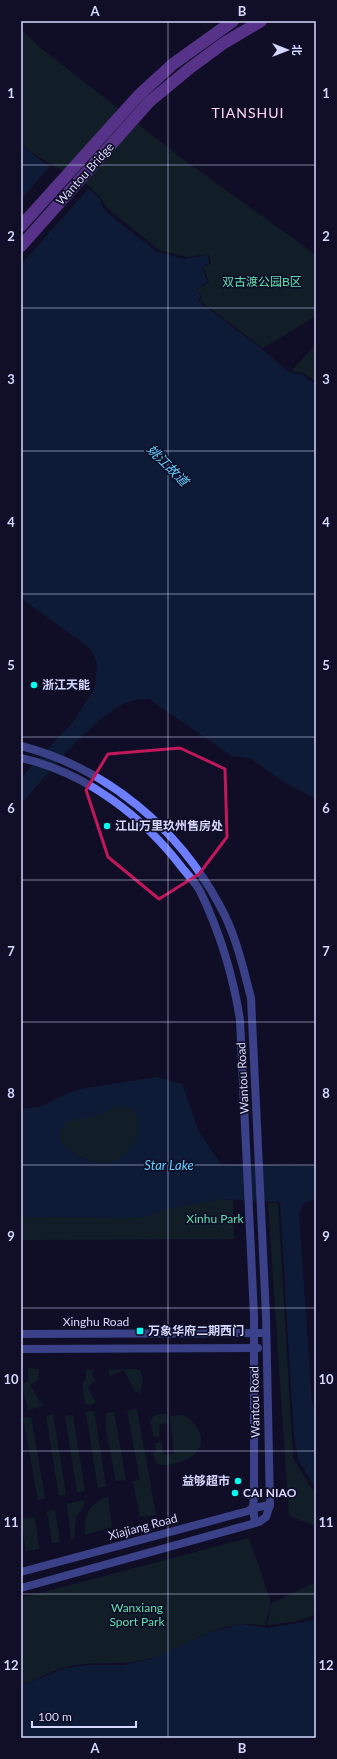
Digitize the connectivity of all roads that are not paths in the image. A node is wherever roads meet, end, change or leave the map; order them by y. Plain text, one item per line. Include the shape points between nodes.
1 (233, 21) edge
2 (261, 21) edge
3 (21, 226) edge
4 (21, 246) edge
5 (21, 746) edge
6 (21, 758) edge
7 (219, 1333) junction
8 (254, 1333) junction
9 (266, 1333) junction
10 (21, 1334) edge
11 (215, 1348) junction
12 (254, 1348) junction
13 (266, 1348) junction
14 (21, 1349) edge
15 (270, 1505) junction
16 (252, 1508) junction
17 (255, 1523) junction
18 (21, 1572) edge
19 (21, 1588) edge

1 - 3 main road, Wantou Bridge via 173,64 139,95
2 - 4 main road, Wantou Bridge via 218,47 149,102
5 - 9 main road, Wantou Road via 45,752 94,775 127,796 161,826 193,864 220,907 239,950 251,998
6 - 8 main road, Wantou Road via 78,778 131,814 173,855 201,891 222,942 234,981 240,1020
7 - 8 main road, Xinghu Road
7 - 10 main road, Xinghu Road
7 - 11 main road
8 - 9 main road, Xinghu Road
8 - 12 main road, Wantou Road
9 - 13 main road, Wantou Road
11 - 12 main road
11 - 14 main road
12 - 13 main road
12 - 16 main road, Wantou Road
13 - 15 main road, Wantou Road
15 - 16 main road, Xiajiang Road
15 - 17 main road, Wantou Road via 266,1517
16 - 17 main road, Wantou Road
16 - 18 main road, Xiajiang Road via 248,1512
17 - 19 main road

